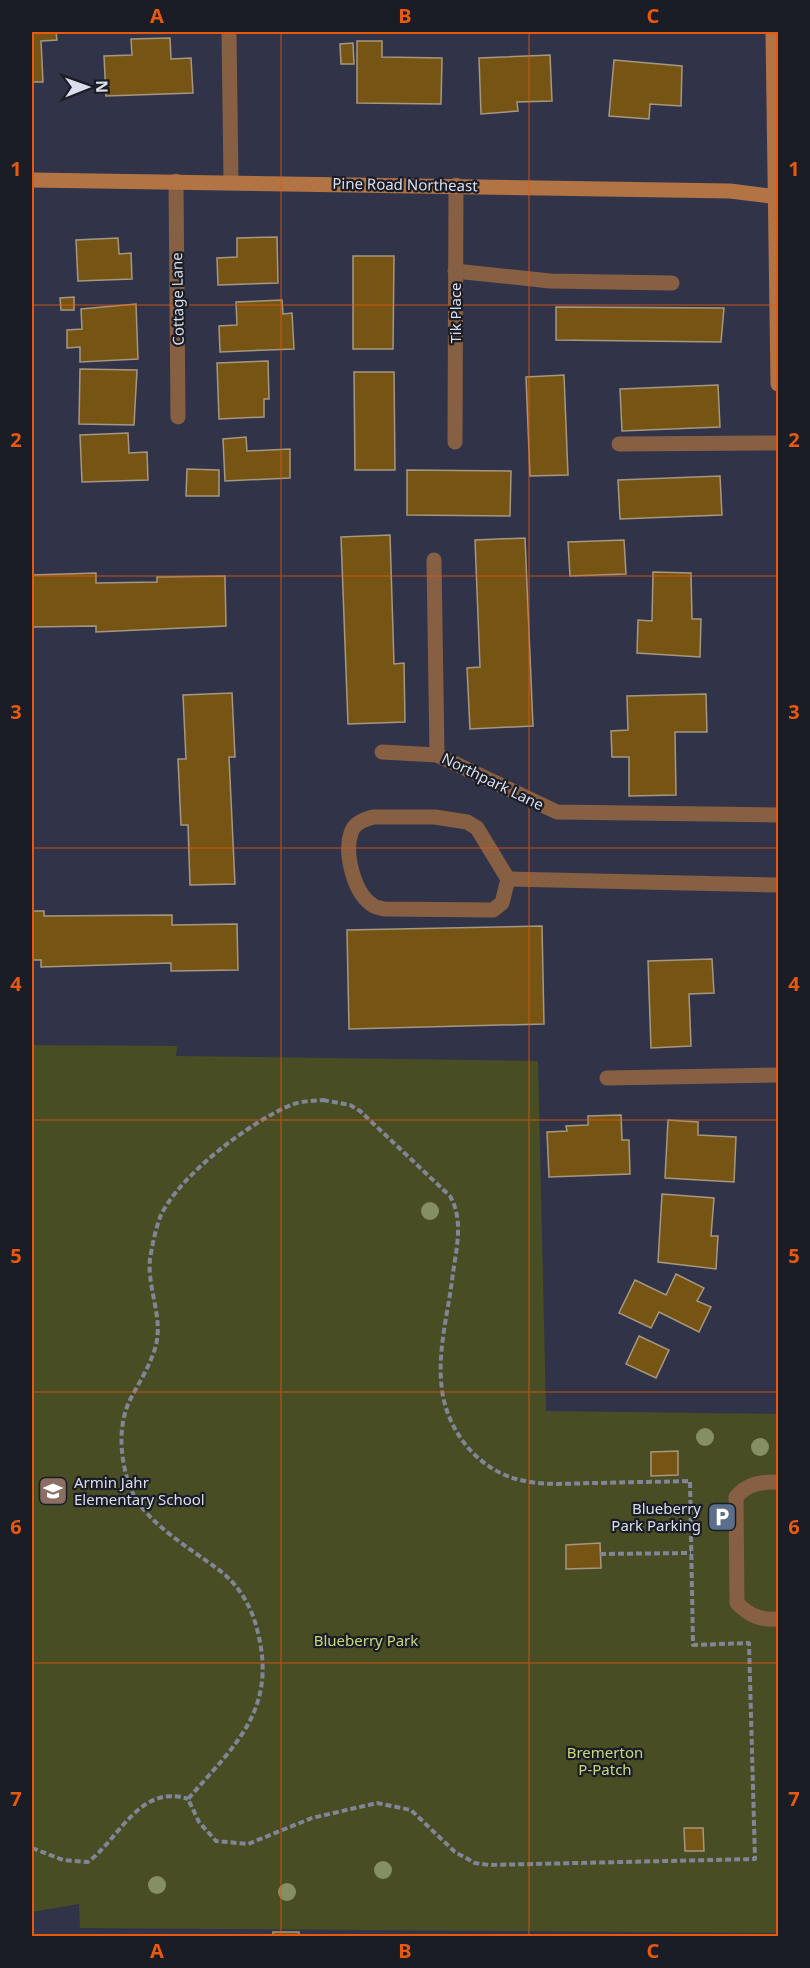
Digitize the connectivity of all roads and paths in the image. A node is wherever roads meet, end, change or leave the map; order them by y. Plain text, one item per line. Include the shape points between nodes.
1 (229, 32) edge
2 (772, 32) edge
3 (32, 180) edge
4 (176, 181) junction
5 (231, 181) junction
6 (456, 185) junction
7 (776, 197) edge
8 (455, 272) junction
9 (672, 283) dead end
10 (778, 384) edge
11 (178, 417) dead end
12 (454, 442) dead end
13 (778, 442) edge
14 (619, 444) dead end
15 (434, 560) dead end
16 (382, 752) dead end
17 (437, 755) junction
18 (778, 815) edge
19 (508, 879) junction
20 (778, 885) edge
21 (778, 1075) edge
22 (607, 1078) dead end
23 (778, 1482) edge
24 (691, 1553) junction
25 (600, 1554) dead end
26 (778, 1619) edge
27 (188, 1799) junction
28 (32, 1848) edge

1 - 5 street
2 - 7 main road
3 - 4 main road, Pine Road Northeast
4 - 5 main road, Pine Road Northeast
4 - 11 street, Cottage Lane
5 - 6 main road, Pine Road Northeast
6 - 7 main road, Pine Road Northeast via 730,191
6 - 8 street, Tik Place
7 - 10 main road
8 - 9 street via 550,281
8 - 12 street, Tik Place
13 - 14 street
15 - 17 street, Northpark Lane
16 - 17 street
17 - 18 street, Northpark Lane via 557,812
19 - 19 street via 477,828 467,822 435,817 373,817 360,820 351,832 353,877 372,905 384,909 493,910 502,903
19 - 20 street
21 - 22 street
23 - 26 street via 759,1482 744,1488 736,1497 737,1603 749,1615
24 - 25 path
24 - 27 path via 693,1645 749,1643 754,1859 489,1865 454,1852 411,1810 377,1803 312,1818 260,1841 227,1843 216,1841
24 - 27 path via 690,1481 526,1482 490,1467 461,1441 446,1408 441,1374 456,1250 456,1207 450,1196 360,1111 323,1100 291,1105 236,1137 201,1166 161,1216 150,1260 158,1332 147,1371 129,1401 123,1434 122,1458 130,1490 161,1526 237,1585 254,1614 263,1655 263,1686 251,1720
27 - 28 path via 176,1795 162,1797 130,1814 120,1831 88,1862 63,1860

